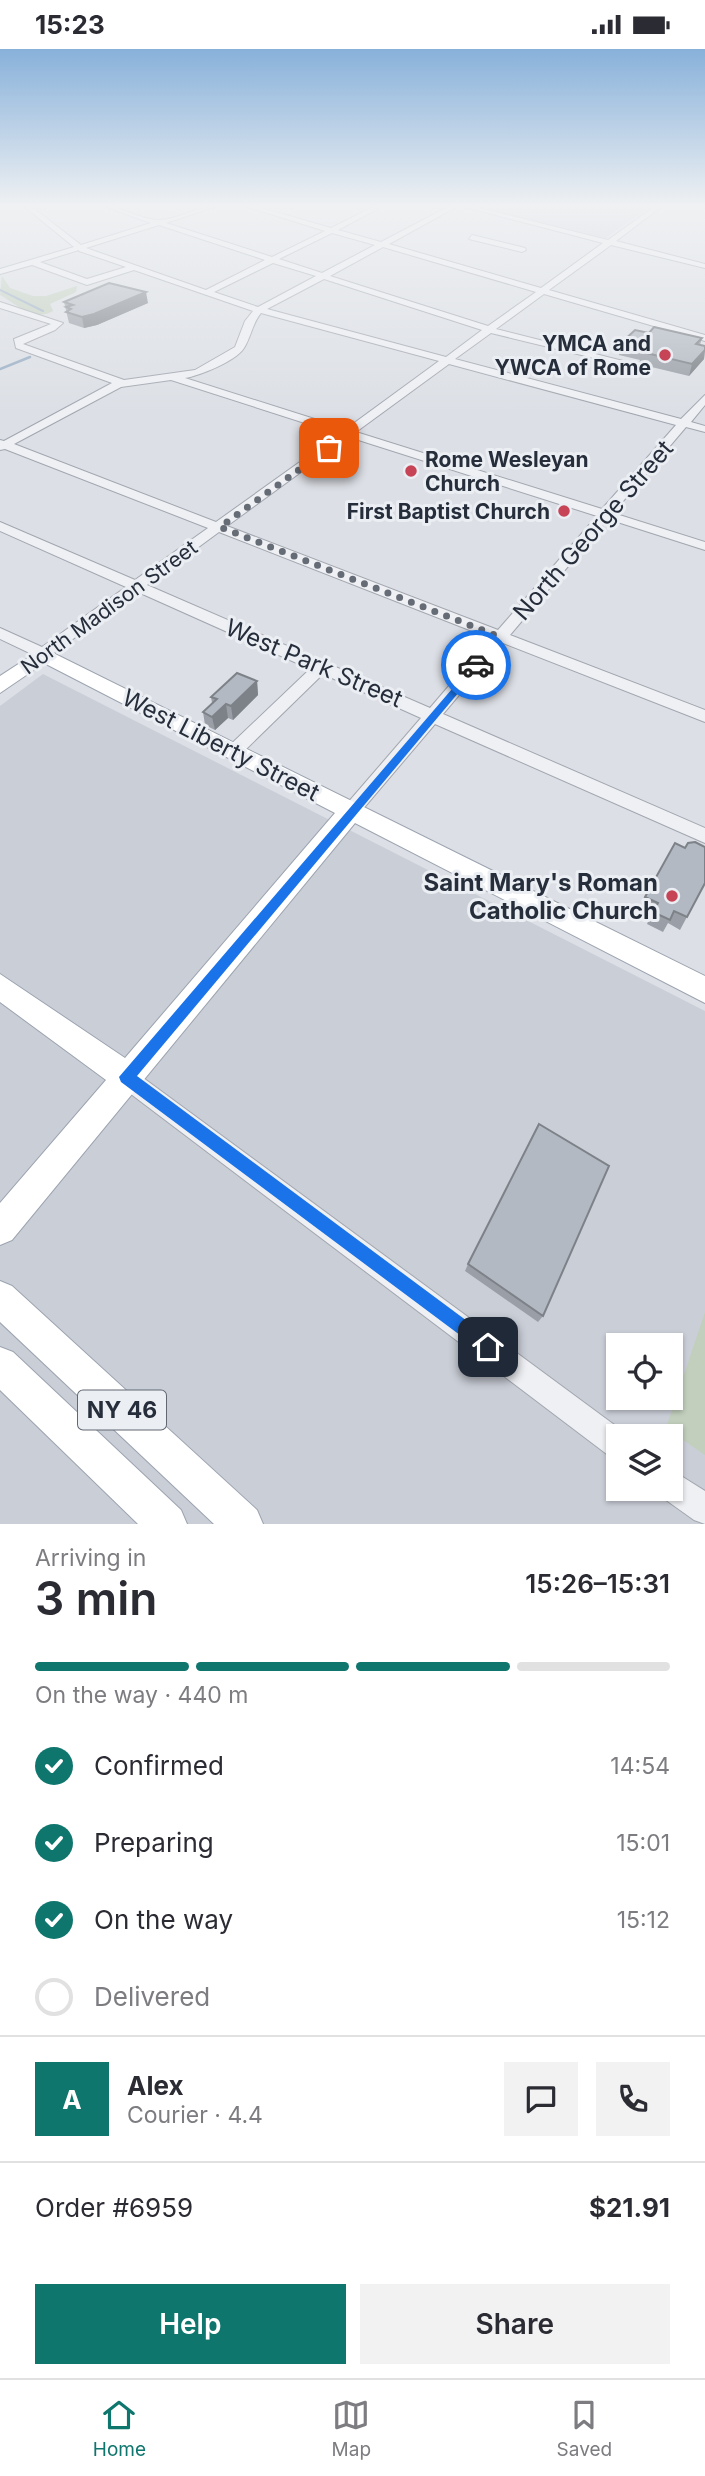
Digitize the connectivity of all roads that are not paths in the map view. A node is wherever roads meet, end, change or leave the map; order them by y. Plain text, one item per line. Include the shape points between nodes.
1 (70, 276) edge
2 (106, 276) edge
3 (160, 276) edge
4 (241, 276) edge
5 (321, 276) edge
6 (326, 276) edge
7 (491, 276) edge
8 (564, 276) edge
9 (543, 291) junction
10 (208, 292) junction
11 (3, 309) edge
12 (259, 310) junction
13 (491, 330) junction
14 (705, 338) edge
15 (448, 361) junction
16 (624, 364) dead end
17 (174, 378) junction
18 (122, 383) junction
19 (705, 398) edge
20 (684, 423) junction
21 (705, 429) edge
22 (349, 434) junction
23 (1, 445) edge
24 (607, 515) junction
25 (0, 526) edge
26 (220, 527) junction
27 (705, 546) edge
28 (139, 587) junction
29 (0, 633) edge
30 (500, 637) junction
31 (43, 654) junction
32 (322, 666) junction
33 (0, 686) edge
34 (432, 715) junction
35 (705, 716) edge
36 (234, 751) junction
37 (351, 811) junction
38 (705, 836) edge
39 (0, 986) edge
40 (705, 990) edge
41 (127, 1077) junction
42 (0, 1228) edge
43 (0, 1298) edge
44 (0, 1365) edge
45 (606, 1436) edge
46 (683, 1493) edge
47 (705, 1509) edge
48 (167, 1524) edge
49 (243, 1524) edge

1 - 2 street via 87,282
3 - 10 street
4 - 10 street
5 - 12 street
6 - 13 street
7 - 9 street
8 - 9 street, North Madison Street
9 - 13 street, North Madison Street
9 - 14 street
10 - 12 street
11 - 18 street via 58,323 17,341 19,346
12 - 15 street
12 - 17 street via 239,349 198,373
13 - 15 street, North Madison Street
13 - 16 street
15 - 20 street
15 - 22 street, North Madison Street
17 - 18 street
17 - 22 street
18 - 23 street
19 - 20 street, North George Street
20 - 21 street
20 - 24 street, North George Street
22 - 24 street
22 - 26 street, North Madison Street
23 - 26 street
24 - 27 street
24 - 30 street, North George Street
25 - 28 street, West Park Street
26 - 28 street, North Madison Street
26 - 30 street
28 - 31 street, North Madison Street
28 - 32 street, West Park Street
29 - 31 street, West Liberty Street
30 - 34 street, North George Street
30 - 35 street
31 - 33 main road, North Madison Street
31 - 36 main road, West Liberty Street
32 - 34 street, West Park Street
32 - 36 street
34 - 37 street, North George Street
34 - 38 street, West Park Street
36 - 37 main road, West Liberty Street
37 - 40 main road, West Liberty Street
37 - 41 main road, North George Street
39 - 41 main road
41 - 42 main road, North George Street
41 - 45 street
43 - 49 main road, NY 46
44 - 48 main road, NY 46
46 - 47 street

